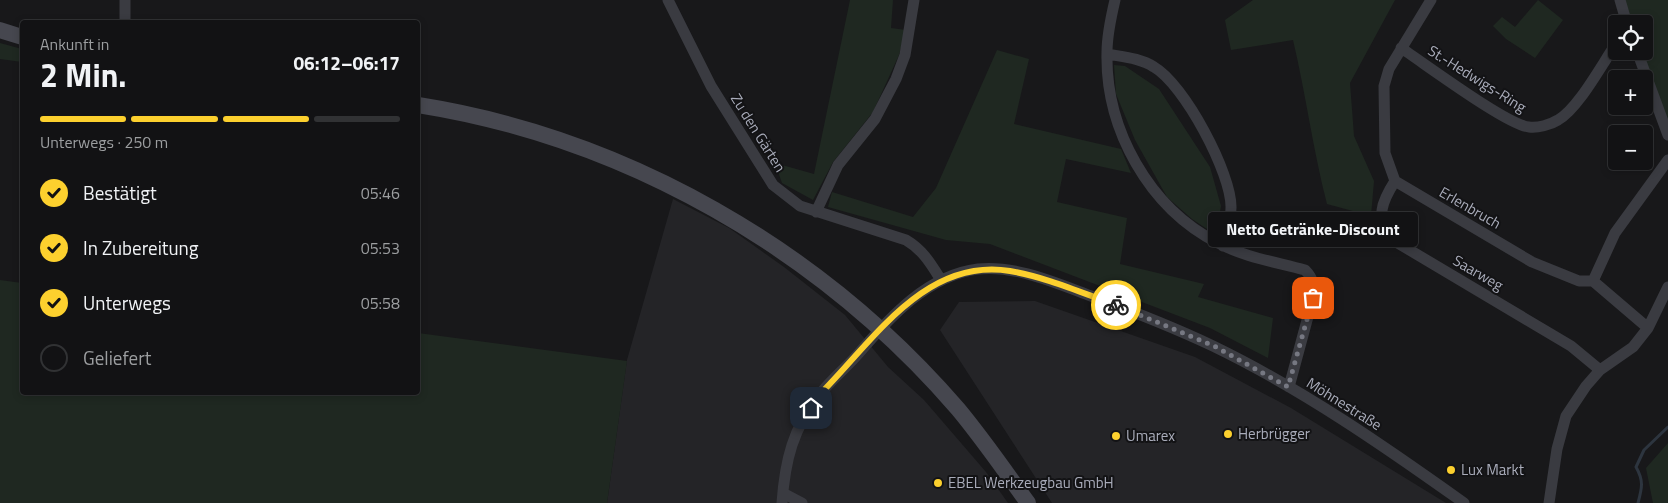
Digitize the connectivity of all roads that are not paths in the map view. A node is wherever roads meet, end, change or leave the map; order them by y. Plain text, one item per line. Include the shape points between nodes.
1 (125, 0) edge
2 (668, 0) edge
3 (914, 0) edge
4 (1115, 0) edge
5 (1431, 0) edge
6 (1620, 0) edge
7 (1624, 15) edge
8 (125, 20) edge
9 (0, 30) edge
10 (20, 36) edge
11 (1401, 48) junction
12 (1107, 54) junction
13 (1608, 56) edge
14 (1640, 60) edge
15 (420, 105) edge
16 (1668, 135) edge
17 (1668, 160) edge
18 (1395, 181) junction
19 (816, 212) junction
20 (1223, 246) junction
21 (941, 280) junction
22 (1594, 281) junction
23 (1668, 288) edge
24 (1648, 328) junction
25 (880, 330) junction
26 (1600, 370) junction
27 (1288, 387) junction
28 (782, 498) edge
29 (1461, 502) edge
30 (802, 503) edge
31 (1028, 503) edge
32 (1549, 503) edge

1 - 8 street
2 - 19 street, Zu den Gärten via 711,86 763,172 785,196
3 - 19 street via 907,48 896,80 875,119 838,165
4 - 12 street
5 - 11 street
6 - 7 street
9 - 10 main road
11 - 13 street, St.-Hedwigs-Ring via 1502,115 1528,127 1560,120
11 - 18 street via 1384,86 1385,153
12 - 20 street via 1116,116 1137,166 1178,217
12 - 20 street via 1134,58 1154,66 1169,78 1194,112 1230,196 1231,208
14 - 16 street
15 - 25 main road via 534,132 608,158 690,196 802,264
17 - 22 street via 1615,234
18 - 22 street, Erlenbruch via 1532,262 1579,281
18 - 26 street, Saarweg via 1384,198 1382,208 1383,227 1391,239 1571,346
19 - 21 street, Zu den Gärten via 906,240 928,259
20 - 27 street via 1305,270 1311,276 1313,298
21 - 25 street, Möhnestraße via 918,295
21 - 27 street, Möhnestraße via 977,269 1022,273 1180,331
22 - 24 street
23 - 24 street
24 - 26 street via 1633,347
25 - 28 street, Möhnestraße via 820,394 801,423 792,440
25 - 31 main road via 956,407
26 - 32 street via 1566,416 1556,449
27 - 29 street, Möhnestraße via 1389,451
28 - 30 street

